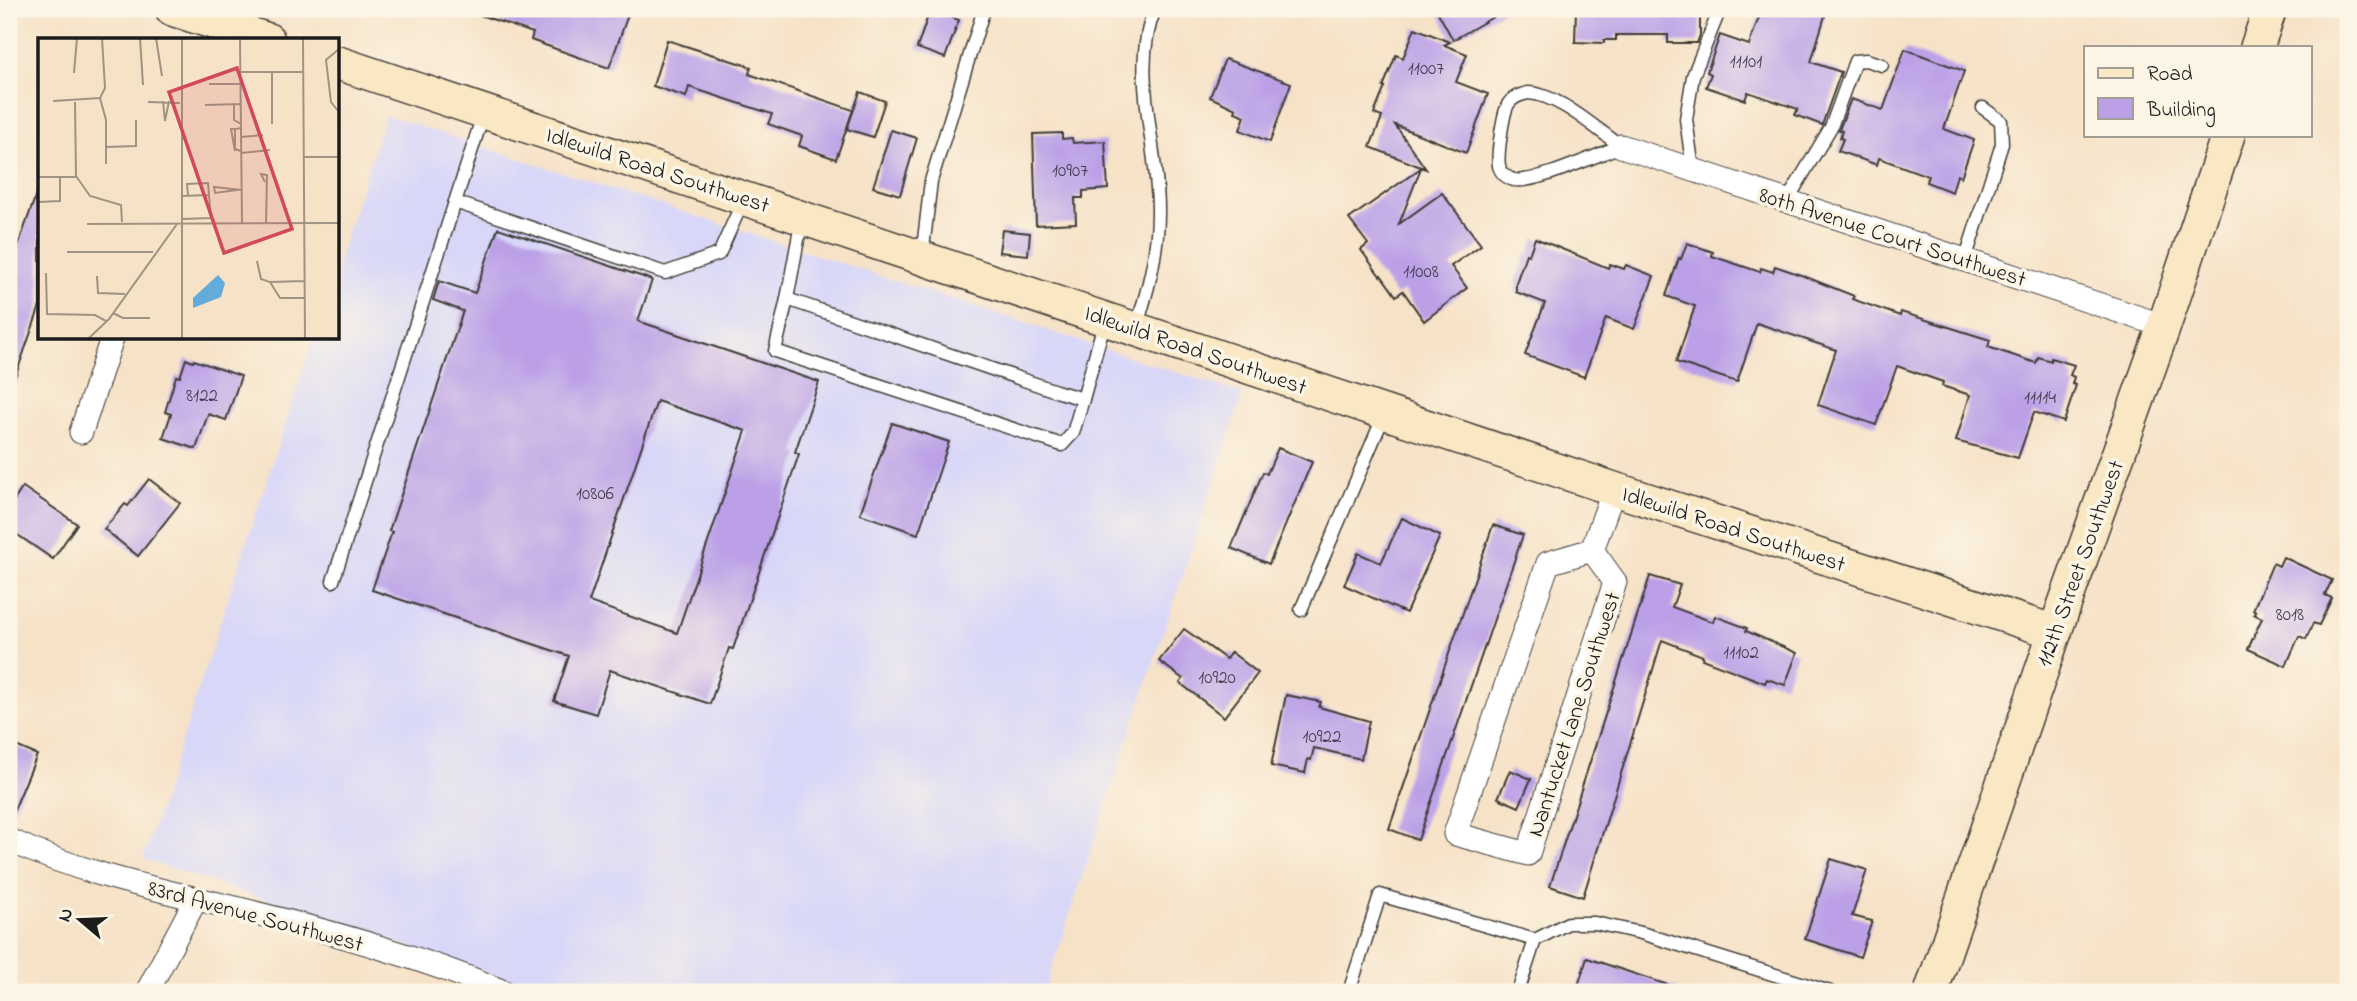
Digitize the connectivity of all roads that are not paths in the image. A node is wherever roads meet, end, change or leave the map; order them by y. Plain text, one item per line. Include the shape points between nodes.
1 (172, 9) edge
2 (984, 9) edge
3 (1155, 9) edge
4 (1720, 9) edge
5 (2270, 9) edge
6 (217, 32) edge
7 (255, 38) edge
8 (2257, 46) edge
9 (340, 64) edge
10 (1882, 65) dead end
11 (1983, 108) dead end
12 (484, 112) junction
13 (2228, 136) edge
14 (1621, 146) junction
15 (1693, 170) junction
16 (744, 198) junction
17 (1787, 201) junction
18 (455, 202) junction
19 (802, 217) junction
20 (922, 257) junction
21 (1965, 260) junction
22 (787, 299) junction
23 (1121, 323) junction
24 (2164, 326) junction
25 (111, 340) edge
26 (1083, 400) junction
27 (1385, 412) junction
28 (81, 432) dead end
29 (1614, 489) junction
30 (1592, 550) junction
31 (333, 581) dead end
32 (1301, 610) dead end
33 (2054, 632) junction
34 (9, 840) edge
35 (196, 899) junction
36 (1535, 940) junction
37 (146, 992) edge
38 (503, 992) edge
39 (1349, 992) edge
40 (1518, 992) edge
41 (1830, 992) edge
42 (1931, 992) edge

1 - 6 street
2 - 20 lane via 931,181
3 - 23 lane via 1144,52 1158,211 1153,270
4 - 15 lane via 1693,76 1686,119
5 - 8 street
6 - 7 street
9 - 12 street, Idlewild Road Southwest
10 - 17 lane via 1855,61 1831,127
11 - 21 lane via 2001,121 2002,144
12 - 16 street, Idlewild Road Southwest
12 - 18 lane
13 - 24 street, 112th Street Southwest
14 - 14 lane via 1557,103 1528,93 1517,96 1505,110 1500,169 1515,180 1525,180
14 - 15 street, 80th Avenue Court Southwest
15 - 17 street, 80th Avenue Court Southwest
16 - 18 lane via 719,254 665,273
16 - 19 street, Idlewild Road Southwest
17 - 21 street, 80th Avenue Court Southwest
18 - 31 lane
19 - 20 street, Idlewild Road Southwest
19 - 22 lane
20 - 23 street, Idlewild Road Southwest
21 - 24 street, 80th Avenue Court Southwest
22 - 26 lane
22 - 26 lane via 775,351 1062,445 1073,433
23 - 26 lane
23 - 27 street, Idlewild Road Southwest
24 - 33 street, 112th Street Southwest
25 - 28 street
27 - 29 street, Idlewild Road Southwest
27 - 32 lane
29 - 30 street
29 - 33 street, Idlewild Road Southwest
30 - 30 street, Nantucket Lane Southwest via 1548,563 1455,834 1528,854 1615,582
33 - 42 street, 112th Street Southwest
34 - 35 street, 83rd Avenue Southwest via 114,878
35 - 37 street
35 - 38 street, 83rd Avenue Southwest via 360,942
36 - 39 lane via 1380,895
36 - 40 lane
36 - 41 lane via 1568,923 1595,923

